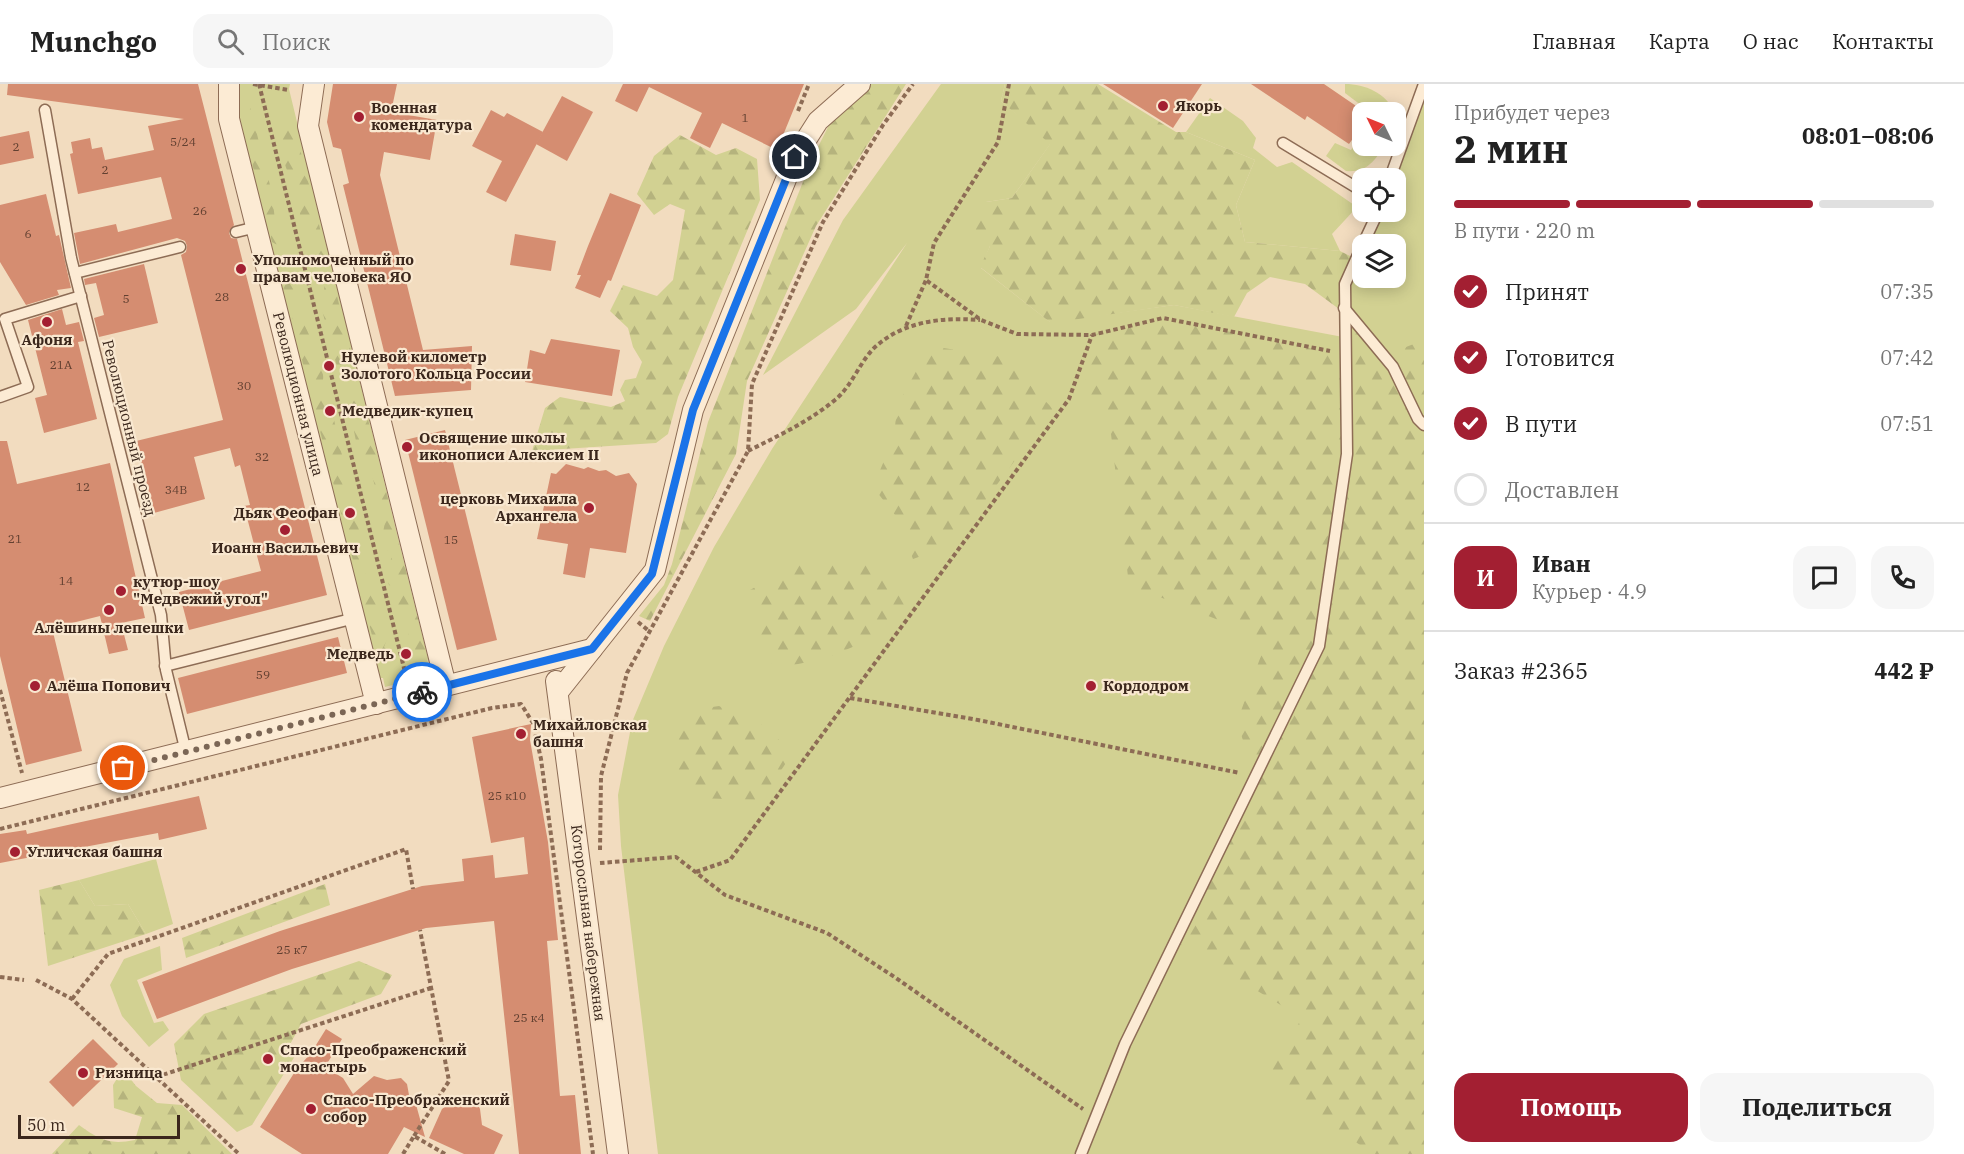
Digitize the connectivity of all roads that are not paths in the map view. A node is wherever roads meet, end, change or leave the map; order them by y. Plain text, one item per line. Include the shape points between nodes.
1 (229, 84) edge
2 (314, 84) edge
3 (860, 84) edge
4 (1424, 84) edge
5 (45, 110) dead end
6 (1283, 143) dead end
7 (1394, 168) edge
8 (1352, 185) edge
9 (256, 227) junction
10 (237, 232) dead end
11 (180, 247) dead end
12 (1352, 268) edge
13 (75, 273) junction
14 (81, 296) junction
15 (1344, 308) junction
16 (0, 397) edge
17 (1424, 425) edge
18 (355, 618) junction
19 (592, 649) junction
20 (553, 659) junction
21 (165, 666) junction
22 (446, 686) junction
23 (558, 692) junction
24 (376, 704) junction
25 (186, 752) junction
26 (1, 794) edge
27 (618, 1154) edge
28 (1081, 1154) edge

1 - 9 street, Революционная улица via 229,119
2 - 22 street via 308,126
3 - 19 street via 818,121 795,157 693,410 655,570
4 - 7 lane
5 - 13 lane, Революционный проезд
6 - 8 lane
9 - 10 lane
9 - 18 street, Революционная улица
11 - 13 lane
12 - 15 lane via 1345,284
13 - 14 lane, Революционный проезд
14 - 16 lane via 5,319 28,387
14 - 21 lane, Революционный проезд via 161,615
15 - 17 lane via 1393,367
15 - 28 lane via 1347,454 1319,646 1125,1044
18 - 21 lane
18 - 24 street, Революционная улица
19 - 20 street
19 - 23 street
20 - 22 street
20 - 23 street, Которосльная набережная
21 - 25 lane, Революционный проезд
22 - 24 street
23 - 27 street, Которосльная набережная
24 - 25 street
25 - 26 street

